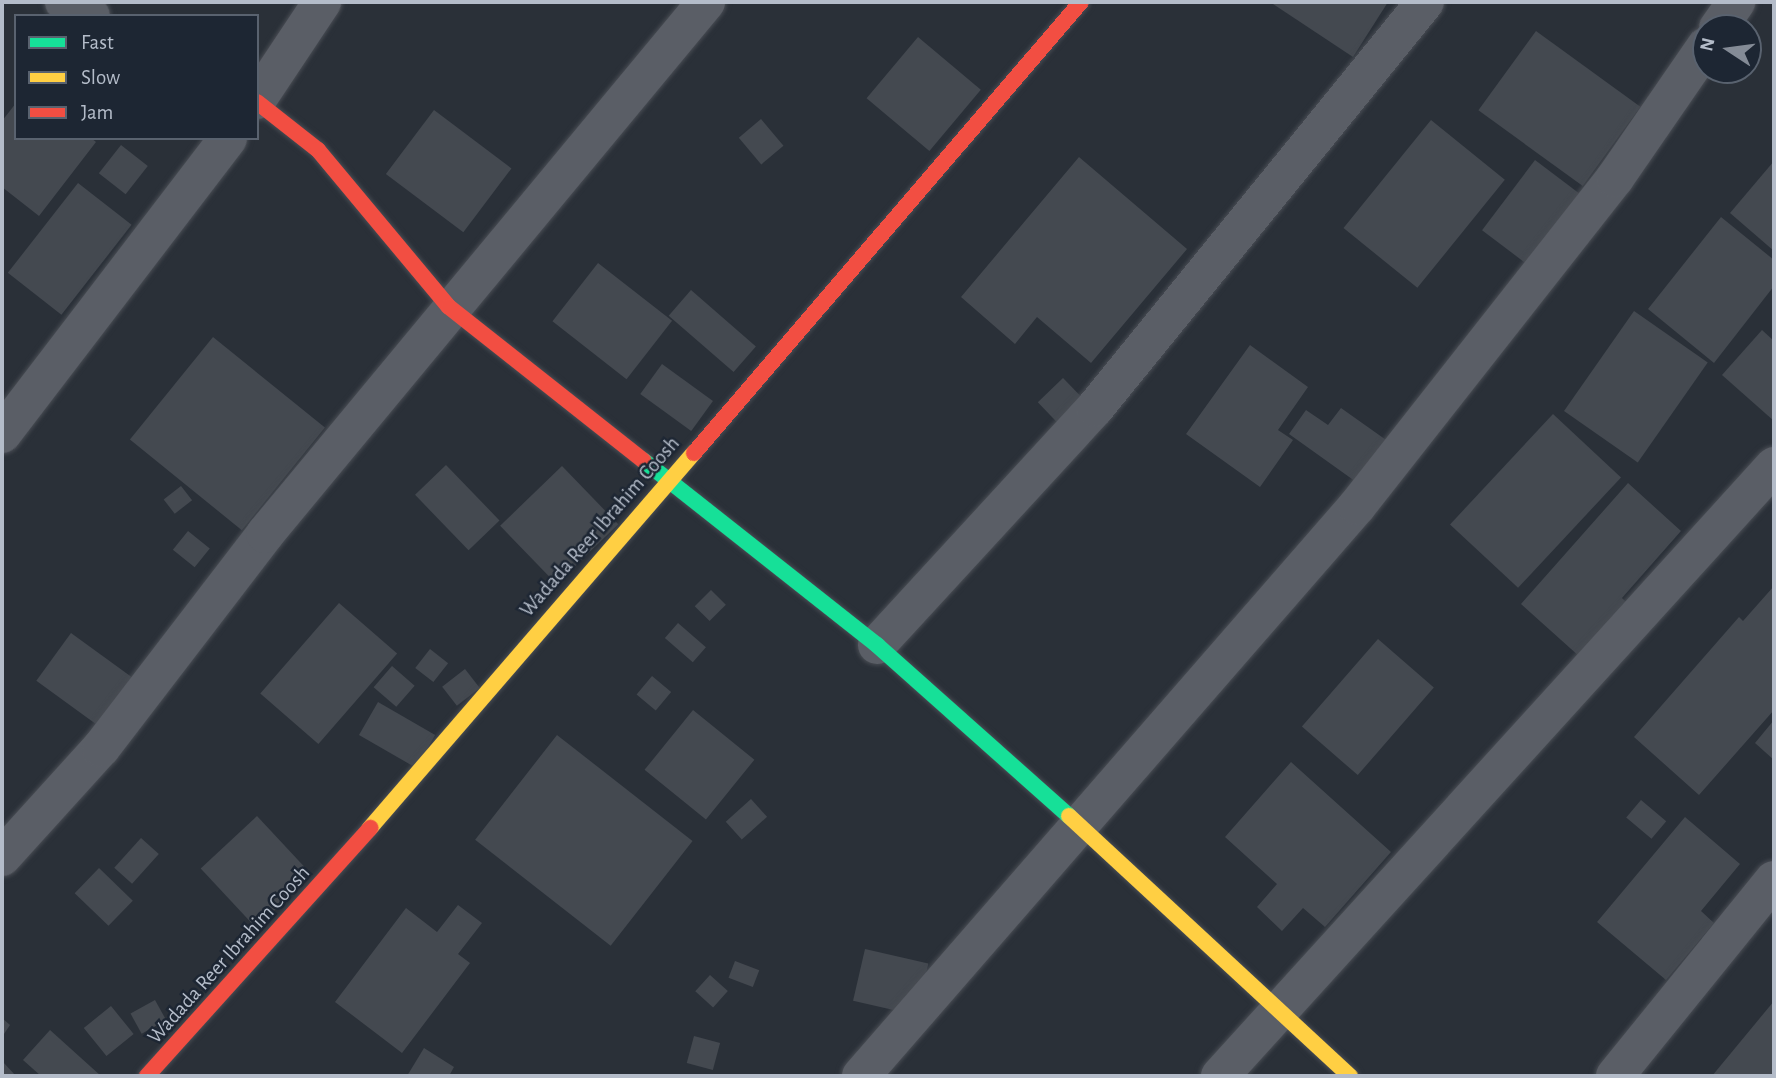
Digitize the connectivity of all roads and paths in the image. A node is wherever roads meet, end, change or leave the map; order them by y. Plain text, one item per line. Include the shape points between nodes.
1 (64, 2) edge
2 (322, 2) edge
3 (706, 2) edge
4 (1081, 2) edge
5 (1425, 2) edge
6 (87, 14) edge
7 (1692, 66) edge
8 (259, 98) edge
9 (259, 103) edge
10 (226, 140) edge
11 (449, 307) junction
12 (2, 434) edge
13 (1774, 466) edge
14 (668, 479) junction
15 (877, 645) junction
16 (1083, 827) junction
17 (2, 857) edge
18 (1774, 880) edge
19 (1282, 1012) junction
20 (147, 1076) edge
21 (862, 1076) edge
22 (1220, 1076) edge
23 (1350, 1076) edge
24 (1615, 1076) edge

1 - 6 street
2 - 8 street
3 - 11 street
4 - 14 street, Wadada Reer Ibrahim Coosh via 916,199
5 - 15 street via 1095,408
7 - 16 street via 1615,178 1357,506
9 - 11 street via 318,150
10 - 12 street
11 - 14 street
11 - 17 street via 265,534 101,748
13 - 19 street
14 - 15 street
14 - 20 street, Wadada Reer Ibrahim Coosh via 397,798
15 - 16 street
16 - 19 street
16 - 21 street
18 - 24 street
19 - 22 street
19 - 23 street

